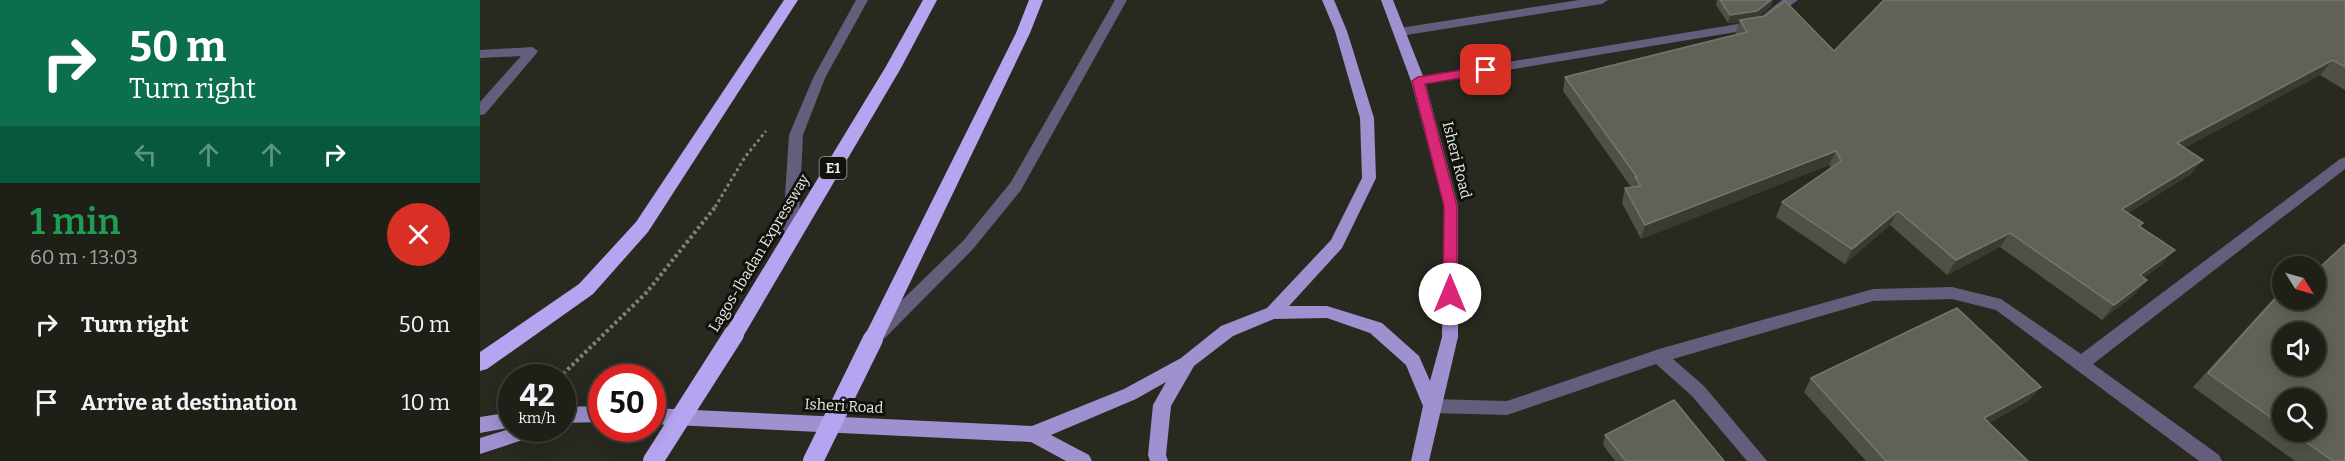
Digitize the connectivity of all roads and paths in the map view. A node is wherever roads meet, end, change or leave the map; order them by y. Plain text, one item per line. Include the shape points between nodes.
1 (791, 0) edge
2 (862, 0) edge
3 (930, 0) edge
4 (1036, 0) edge
5 (1121, 0) edge
6 (1328, 0) edge
7 (1387, 0) edge
8 (1602, 0) edge
9 (1792, 0) edge
10 (1400, 33) junction
11 (480, 54) edge
12 (1418, 81) junction
13 (480, 111) edge
14 (772, 123) dead end
15 (2345, 162) edge
16 (790, 241) junction
17 (1273, 313) junction
18 (873, 339) junction
19 (1659, 356) junction
20 (1188, 361) junction
21 (480, 363) edge
22 (2082, 363) junction
23 (573, 364) edge
24 (1432, 406) junction
25 (666, 417) edge
26 (498, 422) edge
27 (480, 425) edge
28 (1033, 434) junction
29 (498, 440) edge
30 (480, 446) edge
31 (653, 461) edge
32 (813, 461) edge
33 (1083, 461) edge
34 (1160, 461) edge
35 (1420, 461) edge
36 (1758, 461) edge
37 (2213, 461) edge

1 - 21 highway via 642,227 586,289
2 - 16 street via 819,78 796,135
3 - 16 highway, Lagos-Ibadan Expressway / E1
4 - 18 highway
5 - 18 street via 1016,186 968,245
6 - 17 main road, Isheri Road via 1367,118 1369,178 1337,244
7 - 10 main road, Isheri Road
8 - 10 street
9 - 12 street via 1760,24
10 - 12 main road, Isheri Road
11 - 13 street via 532,51
12 - 24 main road, Isheri Road via 1450,206 1450,338
14 - 23 path via 745,157 715,208 647,292
15 - 22 street
16 - 31 highway, Lagos-Ibadan Expressway / E1, bridge
17 - 20 main road, Isheri Road via 1227,331
17 - 24 main road, Isheri Road via 1327,312 1376,328 1413,361
18 - 32 highway, bridge
19 - 22 street via 1873,295 1952,293 2001,305
19 - 24 street via 1507,408
19 - 36 street via 1698,391
20 - 28 main road, Isheri Road via 1130,394
20 - 34 main road, Isheri Road via 1162,405 1157,455
22 - 37 street
24 - 35 main road, Isheri Road
25 - 28 main road, Isheri Road
26 - 27 main road
28 - 33 main road, Isheri Road
29 - 30 main road

